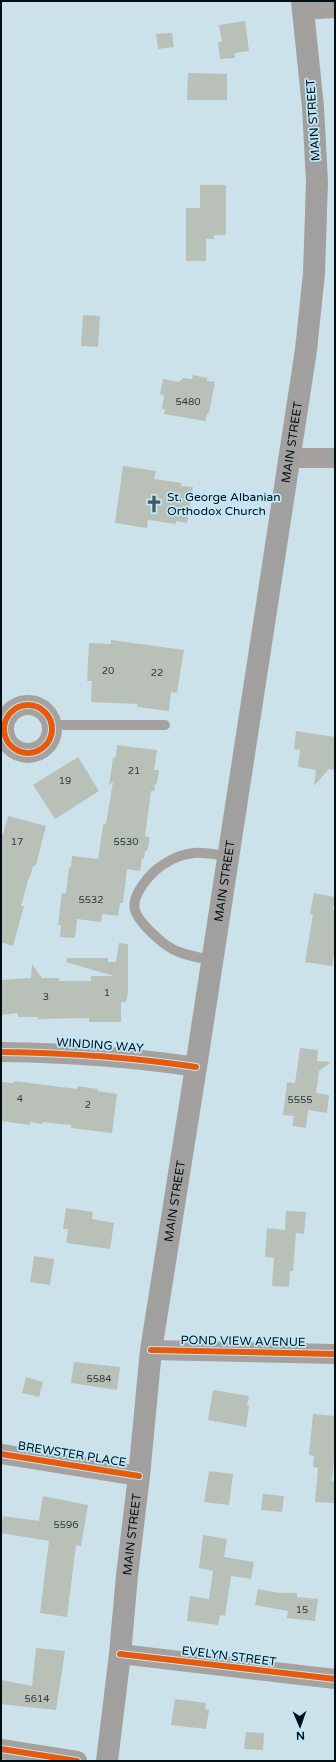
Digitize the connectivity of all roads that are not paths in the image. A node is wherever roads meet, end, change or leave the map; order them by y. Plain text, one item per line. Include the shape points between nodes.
1 (303, 5) edge
2 (335, 8) edge
3 (289, 458) junction
4 (335, 458) edge
5 (52, 725) junction
6 (165, 725) dead end
7 (6, 748) edge
8 (228, 856) junction
9 (212, 960) junction
10 (1, 1052) edge
11 (196, 1067) junction
12 (151, 1350) junction
13 (335, 1354) edge
14 (1, 1454) edge
15 (139, 1476) junction
16 (120, 1654) junction
17 (335, 1679) edge
18 (1, 1749) edge
19 (77, 1761) edge
20 (107, 1761) edge

1 - 2 street
1 - 3 main road, MAIN STREET via 317,182 314,273 306,350
3 - 4 street
3 - 8 main road, MAIN STREET
5 - 6 lane
5 - 7 street via 49,740 35,751
5 - 7 street via 49,717 38,707 30,705 15,709 5,722
8 - 9 main road, MAIN STREET
8 - 9 lane via 194,853 170,860 153,872 135,899 137,917 165,945 179,952
9 - 11 main road, MAIN STREET
10 - 11 street, WINDING WAY via 137,1058
11 - 12 main road, MAIN STREET
12 - 13 street, POND VIEW AVENUE
12 - 15 main road, MAIN STREET
14 - 15 street, BREWSTER PLACE
15 - 16 main road, MAIN STREET
16 - 17 street, EVELYN STREET
16 - 20 main road, MAIN STREET
18 - 19 street

